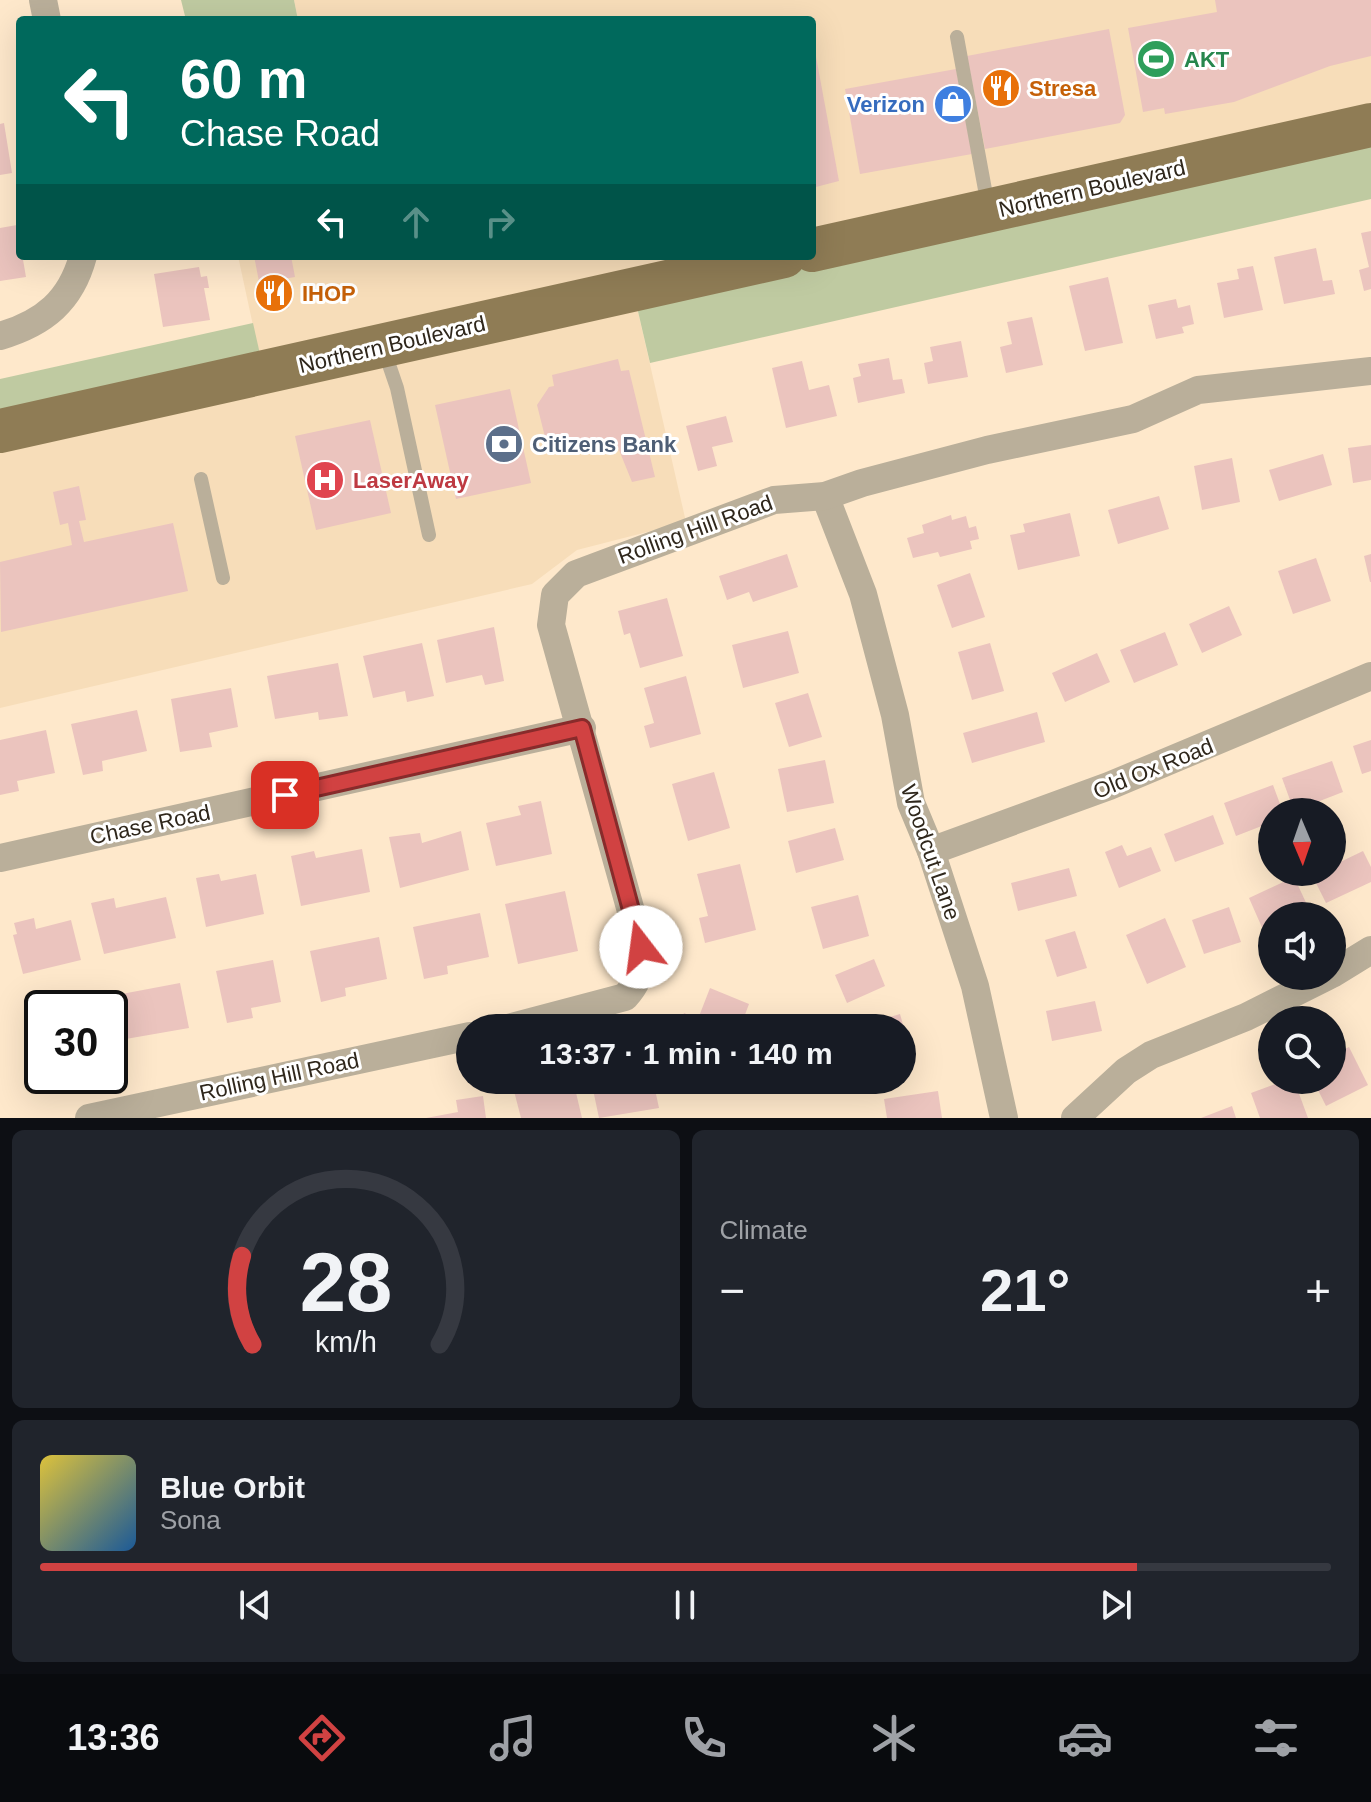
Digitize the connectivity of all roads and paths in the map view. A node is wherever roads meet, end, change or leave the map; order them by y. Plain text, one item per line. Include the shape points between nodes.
1 (957, 37) dead end
2 (1371, 125) edge
3 (989, 211) junction
4 (816, 249) edge
5 (82, 260) edge
6 (747, 260) edge
7 (692, 266) edge
8 (0, 336) edge
9 (383, 346) junction
10 (1371, 371) edge
11 (0, 431) edge
12 (201, 479) dead end
13 (825, 496) junction
14 (429, 535) dead end
15 (223, 578) dead end
16 (1371, 676) edge
17 (582, 728) junction
18 (931, 851) junction
19 (0, 858) edge
20 (1371, 950) edge
21 (1346, 965) edge
22 (1300, 990) edge
23 (565, 1014) edge
24 (456, 1039) edge
25 (89, 1118) edge
26 (1004, 1118) edge
27 (1075, 1118) edge

1 - 3 lane
2 - 3 main road, Northern Boulevard
3 - 4 main road, Northern Boulevard
5 - 8 street via 76,282 53,310
6 - 7 main road, Northern Boulevard
7 - 9 main road, Northern Boulevard
9 - 11 main road, Northern Boulevard
9 - 14 lane
10 - 13 street, Rolling Hill Road via 1198,390 1133,419 972,454
12 - 15 lane
13 - 17 street, Rolling Hill Road via 774,500 595,564 566,581 552,604 551,625
13 - 18 street, Woodcut Lane via 863,594 895,715 911,803
16 - 18 street, Old Ox Road via 1109,786
17 - 19 street, Chase Road
17 - 23 street, Rolling Hill Road via 641,947 640,976 625,997
18 - 26 street, Woodcut Lane via 975,986
20 - 21 street
22 - 27 street via 1151,1055
24 - 25 street, Rolling Hill Road

